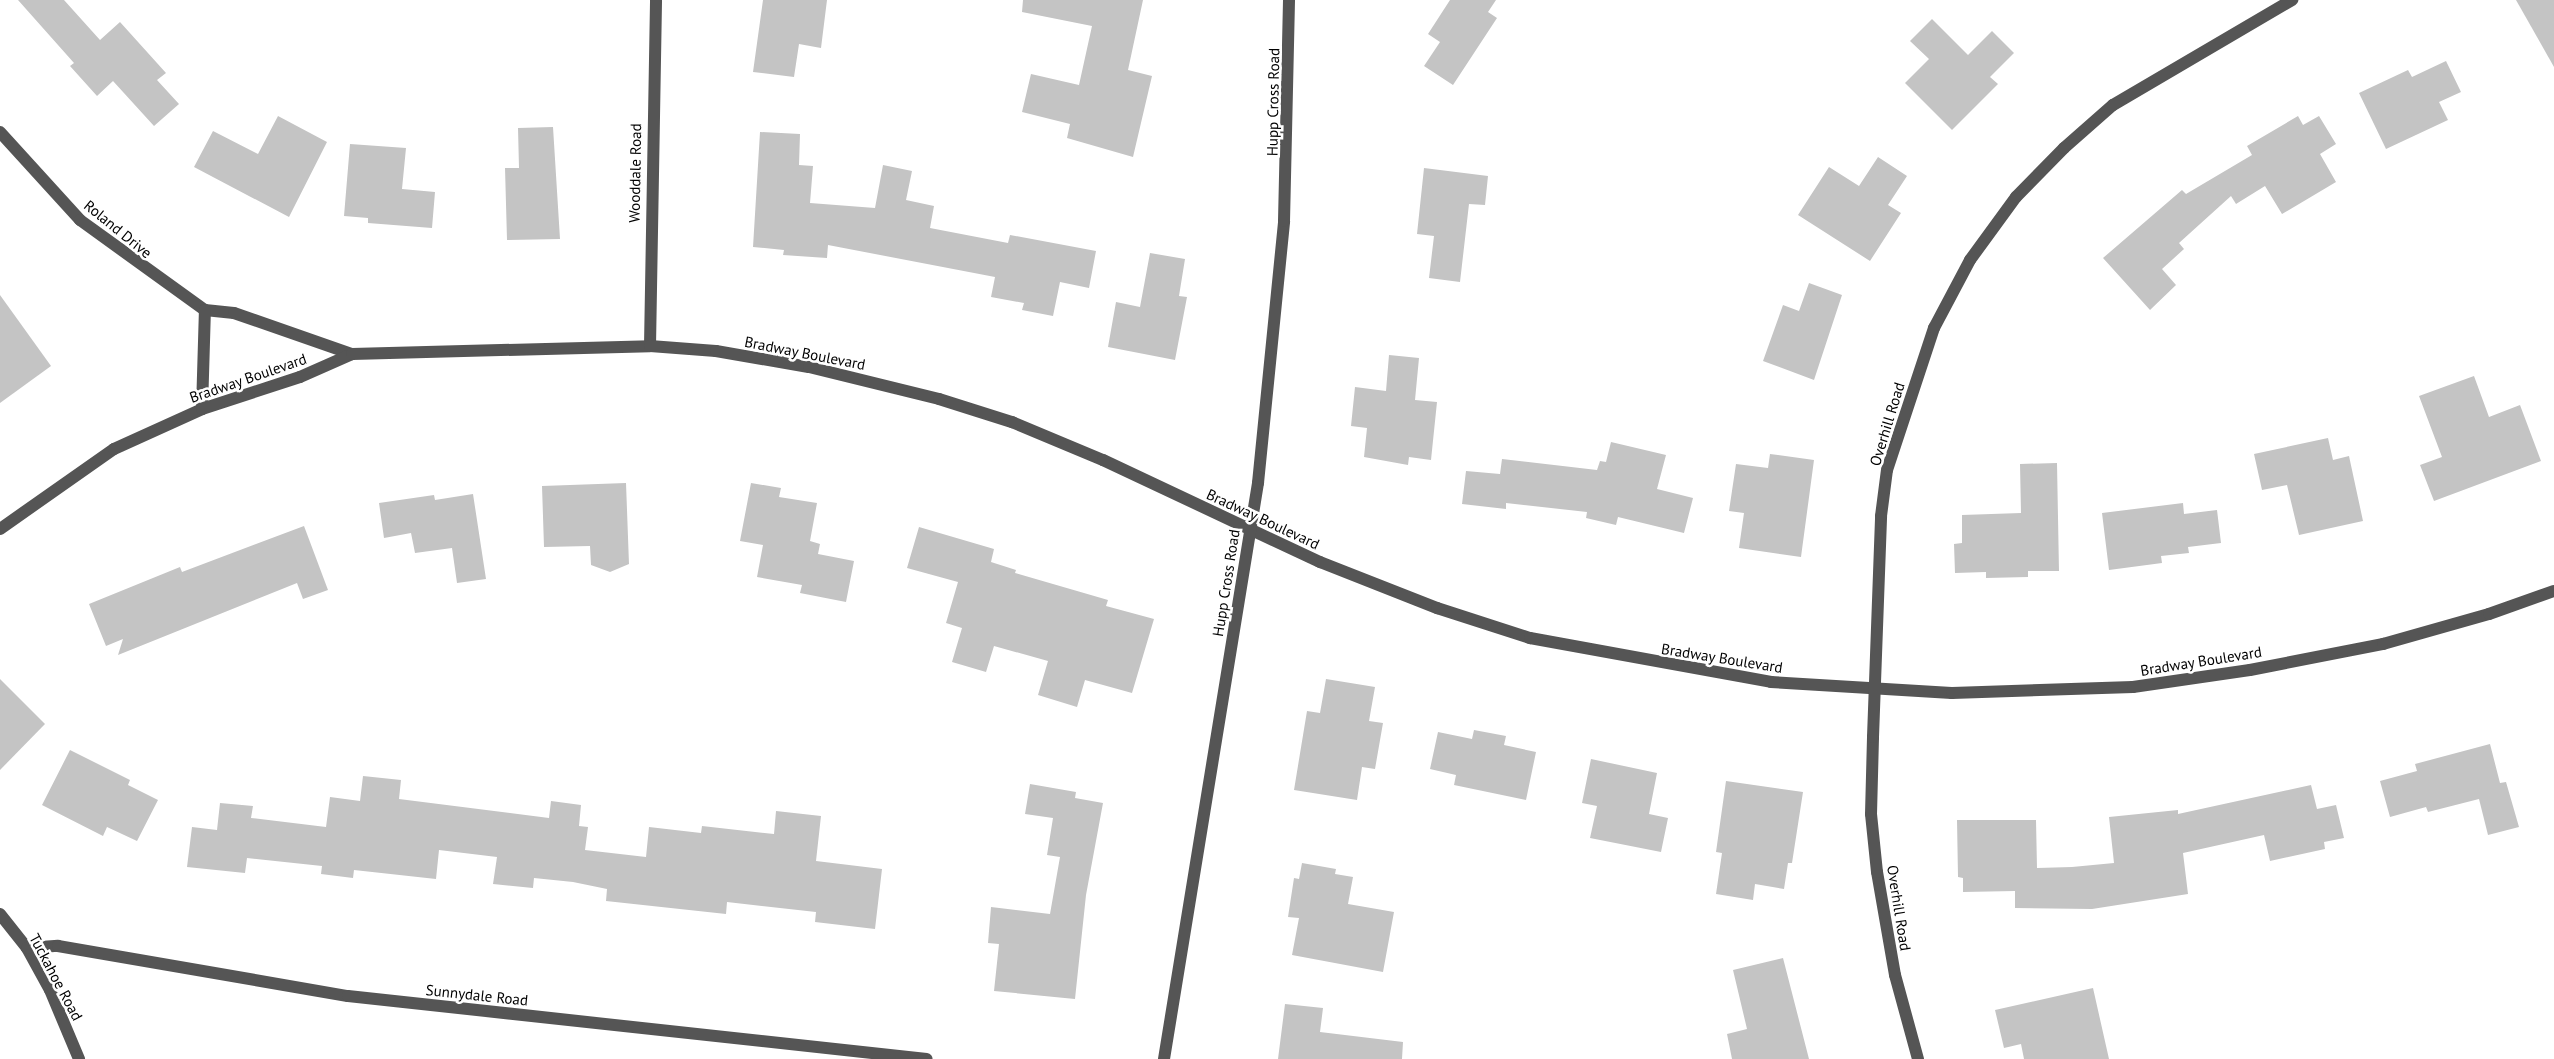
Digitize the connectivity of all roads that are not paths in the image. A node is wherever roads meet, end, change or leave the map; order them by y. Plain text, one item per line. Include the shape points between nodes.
1 (656, 0) edge
2 (1289, 0) edge
3 (2292, 0) edge
4 (0, 132) edge
5 (205, 310) junction
6 (650, 346) junction
7 (352, 354) junction
8 (202, 409) junction
9 (1251, 528) junction
10 (0, 529) edge
11 (2554, 591) edge
12 (1875, 691) junction
13 (0, 914) edge
14 (27, 948) junction
15 (79, 1059) edge
16 (927, 1059) edge
17 (1164, 1059) edge
18 (1918, 1059) edge

1 - 6 street, Wooddale Road
2 - 9 street, Hupp Cross Road via 1284,221
3 - 12 street, Overhill Road via 2113,105 2016,197 1970,260 1934,328 1887,470 1881,516
4 - 5 street, Roland Drive via 80,220
5 - 7 street, Roland Drive via 263,322
5 - 8 street
6 - 7 street, Bradway Boulevard
6 - 9 street, Bradway Boulevard via 716,351 809,367 939,399 1012,422
7 - 8 street, Bradway Boulevard via 300,377
8 - 10 street, Bradway Boulevard via 114,449
9 - 12 street, Bradway Boulevard via 1320,562 1437,608 1530,638 1750,679
9 - 17 street, Hupp Cross Road
11 - 12 street, Bradway Boulevard via 2383,644 2194,679 2133,687 2019,693
12 - 18 street, Overhill Road via 1871,814 1877,872 1895,975
13 - 14 street, Tuckahoe Road
14 - 15 street, Tuckahoe Road via 50,990
14 - 16 street, Sunnydale Road via 58,946 348,996

